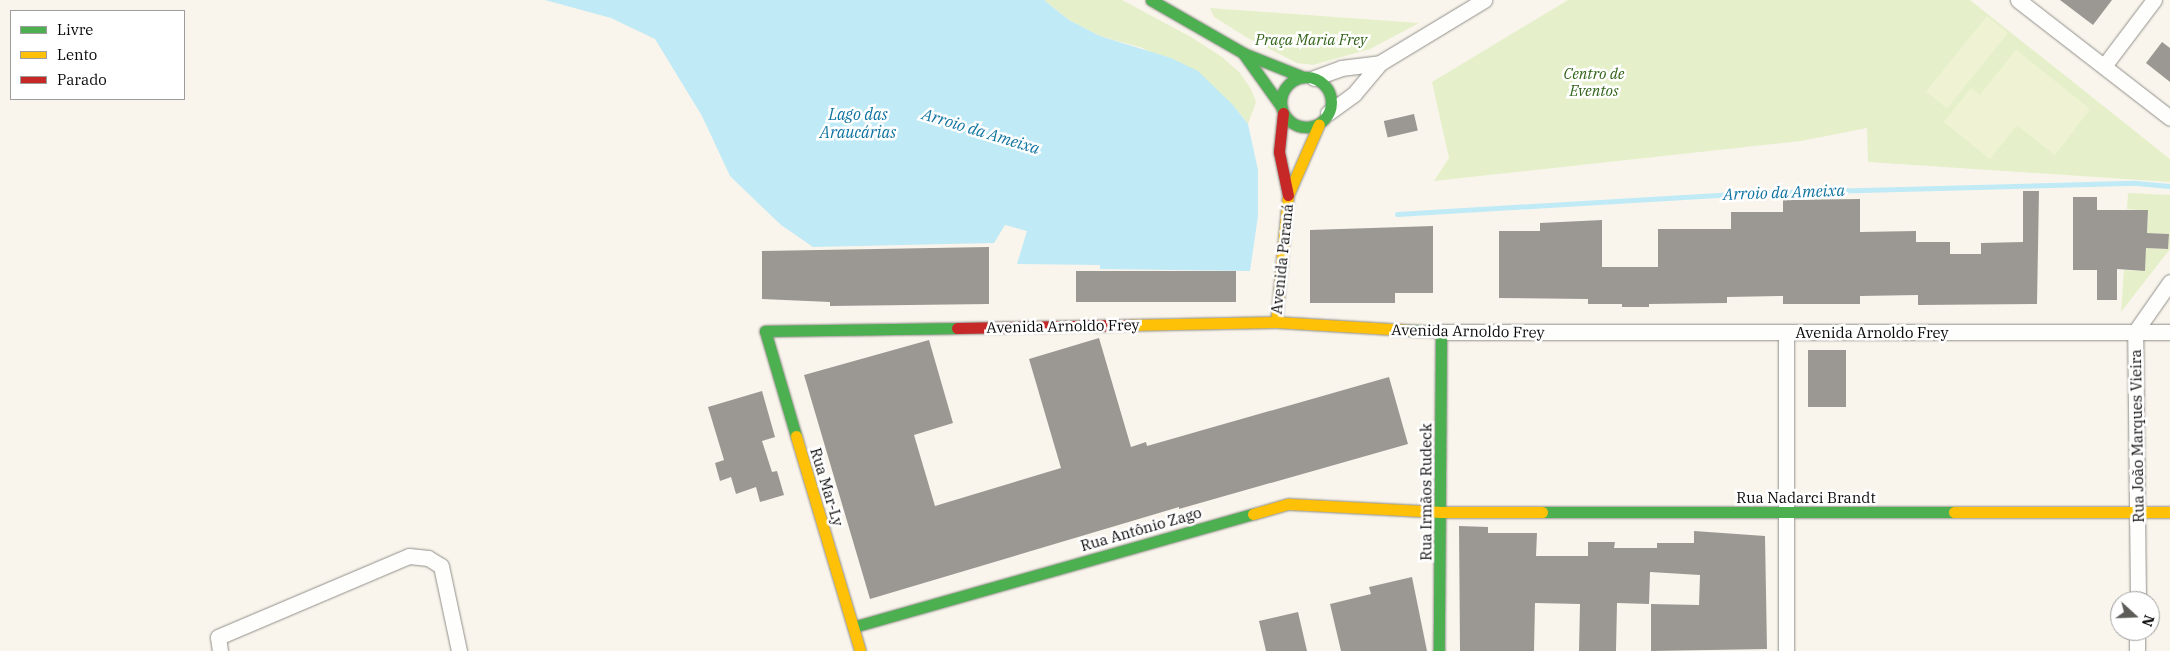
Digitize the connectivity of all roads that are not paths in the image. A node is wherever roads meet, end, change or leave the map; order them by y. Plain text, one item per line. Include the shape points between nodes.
1 (1151, 0) edge
2 (1484, 0) edge
3 (2018, 0) edge
4 (2154, 0) edge
5 (1243, 54) junction
6 (1380, 63) junction
7 (2104, 66) junction
8 (1309, 78) junction
9 (1282, 110) junction
10 (1324, 118) junction
11 (2170, 118) edge
12 (1288, 195) junction
13 (2170, 282) edge
14 (1276, 322) junction
15 (765, 331) joint
16 (1440, 332) junction
17 (2135, 332) junction
18 (2170, 332) edge
19 (1786, 333) junction
20 (2139, 511) junction
21 (1442, 512) junction
22 (2170, 512) edge
23 (1786, 513) junction
24 (2138, 591) edge
25 (853, 627) junction
26 (219, 644) edge
27 (459, 651) edge
28 (860, 651) edge
29 (1439, 651) edge
30 (1786, 651) edge

1 - 5 street
2 - 6 street, Avenida Paraná
3 - 7 street
4 - 7 street
5 - 8 street
5 - 9 street
6 - 8 street, Avenida Paraná via 1341,68
6 - 10 street, Avenida Paraná via 1354,94
7 - 11 street
8 - 9 street, Avenida Paraná via 1286,86
8 - 10 street, Avenida Paraná via 1329,92
9 - 10 street via 1299,127
9 - 12 street, Avenida Paraná via 1279,152
10 - 12 street, Avenida Paraná
12 - 14 street, Avenida Paraná
13 - 17 street, Rua João Marques Vieira
14 - 15 street, Avenida Arnoldo Frey
14 - 16 street, Avenida Arnoldo Frey
15 - 25 street, Rua Mar-Ly
16 - 19 street, Avenida Arnoldo Frey
16 - 21 street, Rua Irmãos Rudeck
17 - 18 street, Avenida Arnoldo Frey
17 - 19 street, Avenida Arnoldo Frey
17 - 20 street, Rua João Marques Vieira
19 - 23 street
20 - 22 street, Rua Nadarci Brandt
20 - 23 street, Rua Nadarci Brandt
20 - 24 street, Rua João Marques Vieira
21 - 23 street, Rua Nadarci Brandt
21 - 25 street, Rua Antônio Zago via 1289,504
21 - 29 street, Rua Irmãos Rudeck
23 - 30 street
25 - 28 street, Rua Mar-Ly
26 - 27 street via 408,556 428,558 441,566

